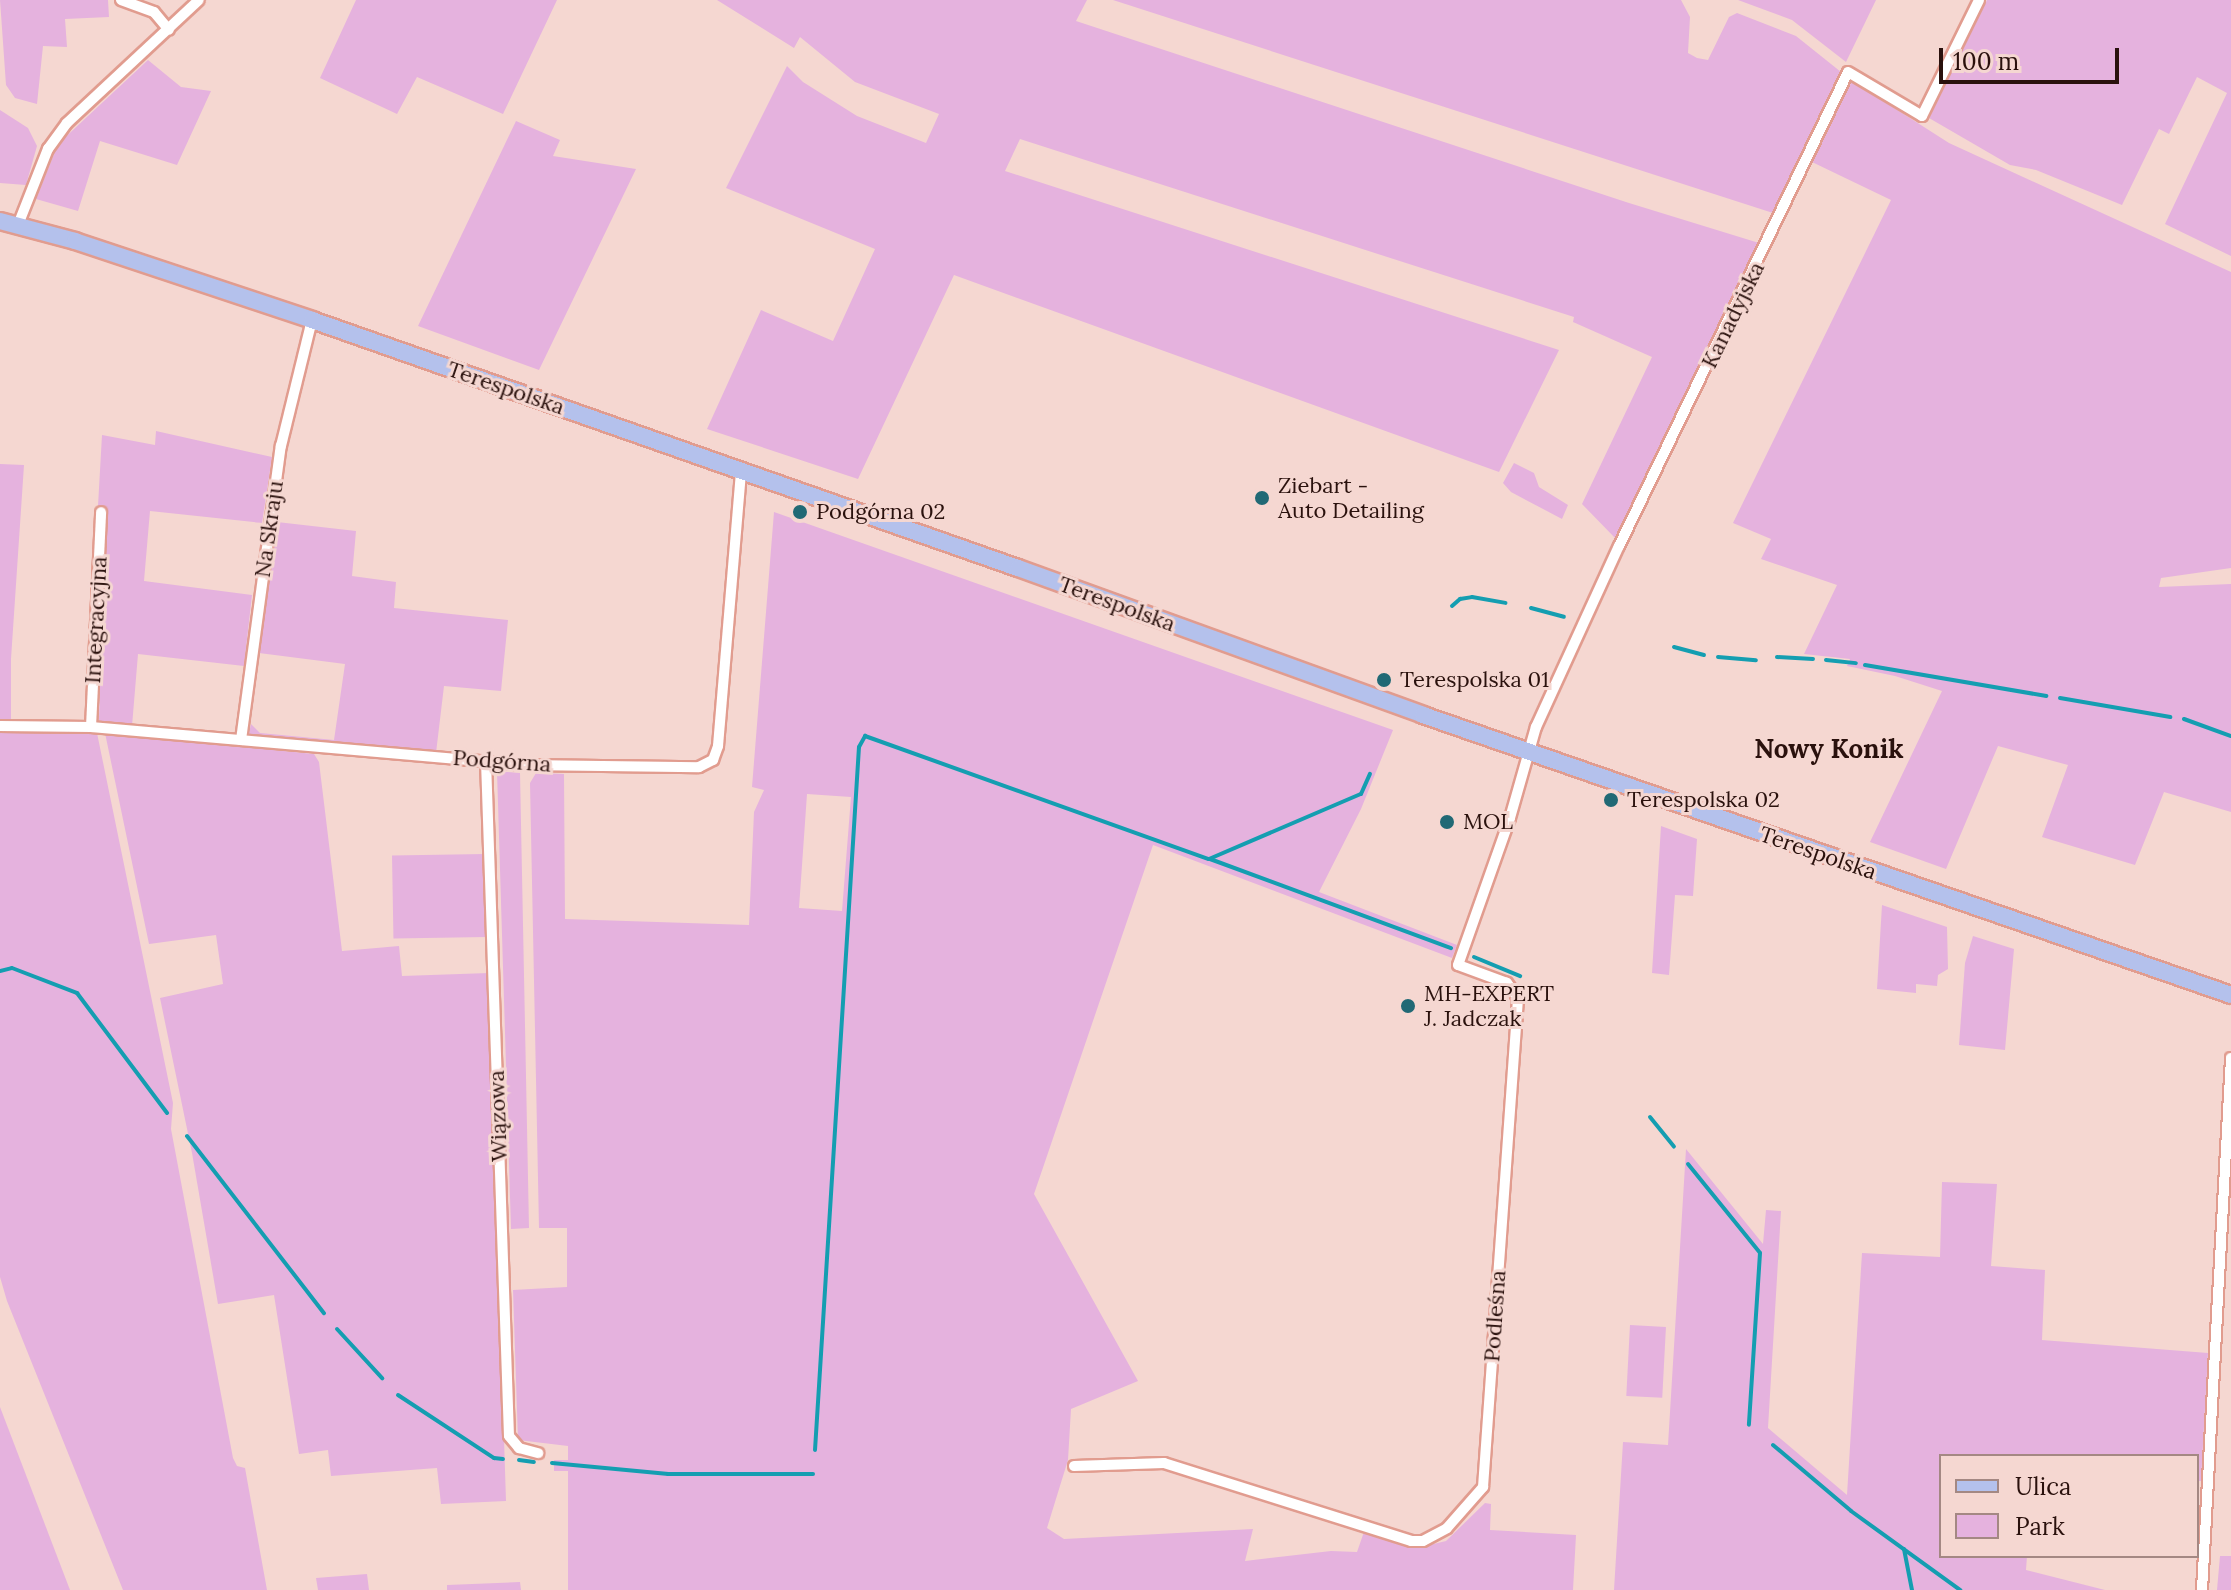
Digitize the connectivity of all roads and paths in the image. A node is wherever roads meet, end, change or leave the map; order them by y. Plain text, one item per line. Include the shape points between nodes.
1 (121, 0) edge
2 (199, 0) edge
3 (1979, 0) edge
4 (169, 30) junction
5 (0, 221) edge
6 (18, 225) junction
7 (312, 320) junction
8 (741, 471) junction
9 (101, 512) dead end
10 (0, 726) edge
11 (91, 727) junction
12 (241, 740) junction
13 (1529, 752) junction
14 (486, 761) junction
15 (2231, 995) edge
16 (2231, 1058) edge
17 (538, 1453) dead end
18 (1074, 1466) dead end
19 (2202, 1590) edge

1 - 4 street via 154,12
2 - 4 street
3 - 13 street, Kanadyjska via 1922,116 1848,72 1548,696
4 - 6 street via 67,123 48,149
5 - 6 main road, Terespolska
6 - 7 main road, Terespolska
7 - 8 main road, Terespolska
7 - 12 street, Na Skraju via 281,446
8 - 13 main road, Terespolska
8 - 14 street, Podgórna via 713,760 699,767
9 - 11 street, Integracyjna
10 - 11 street, Podgórna
11 - 12 street, Podgórna
12 - 14 street, Podgórna
13 - 15 main road, Terespolska
13 - 18 street, Podleśna via 1458,965 1507,983 1518,998 1483,1487 1447,1528 1423,1541 1411,1541 1164,1463
14 - 17 street, Wiązowa via 509,1436 519,1448
16 - 19 street

